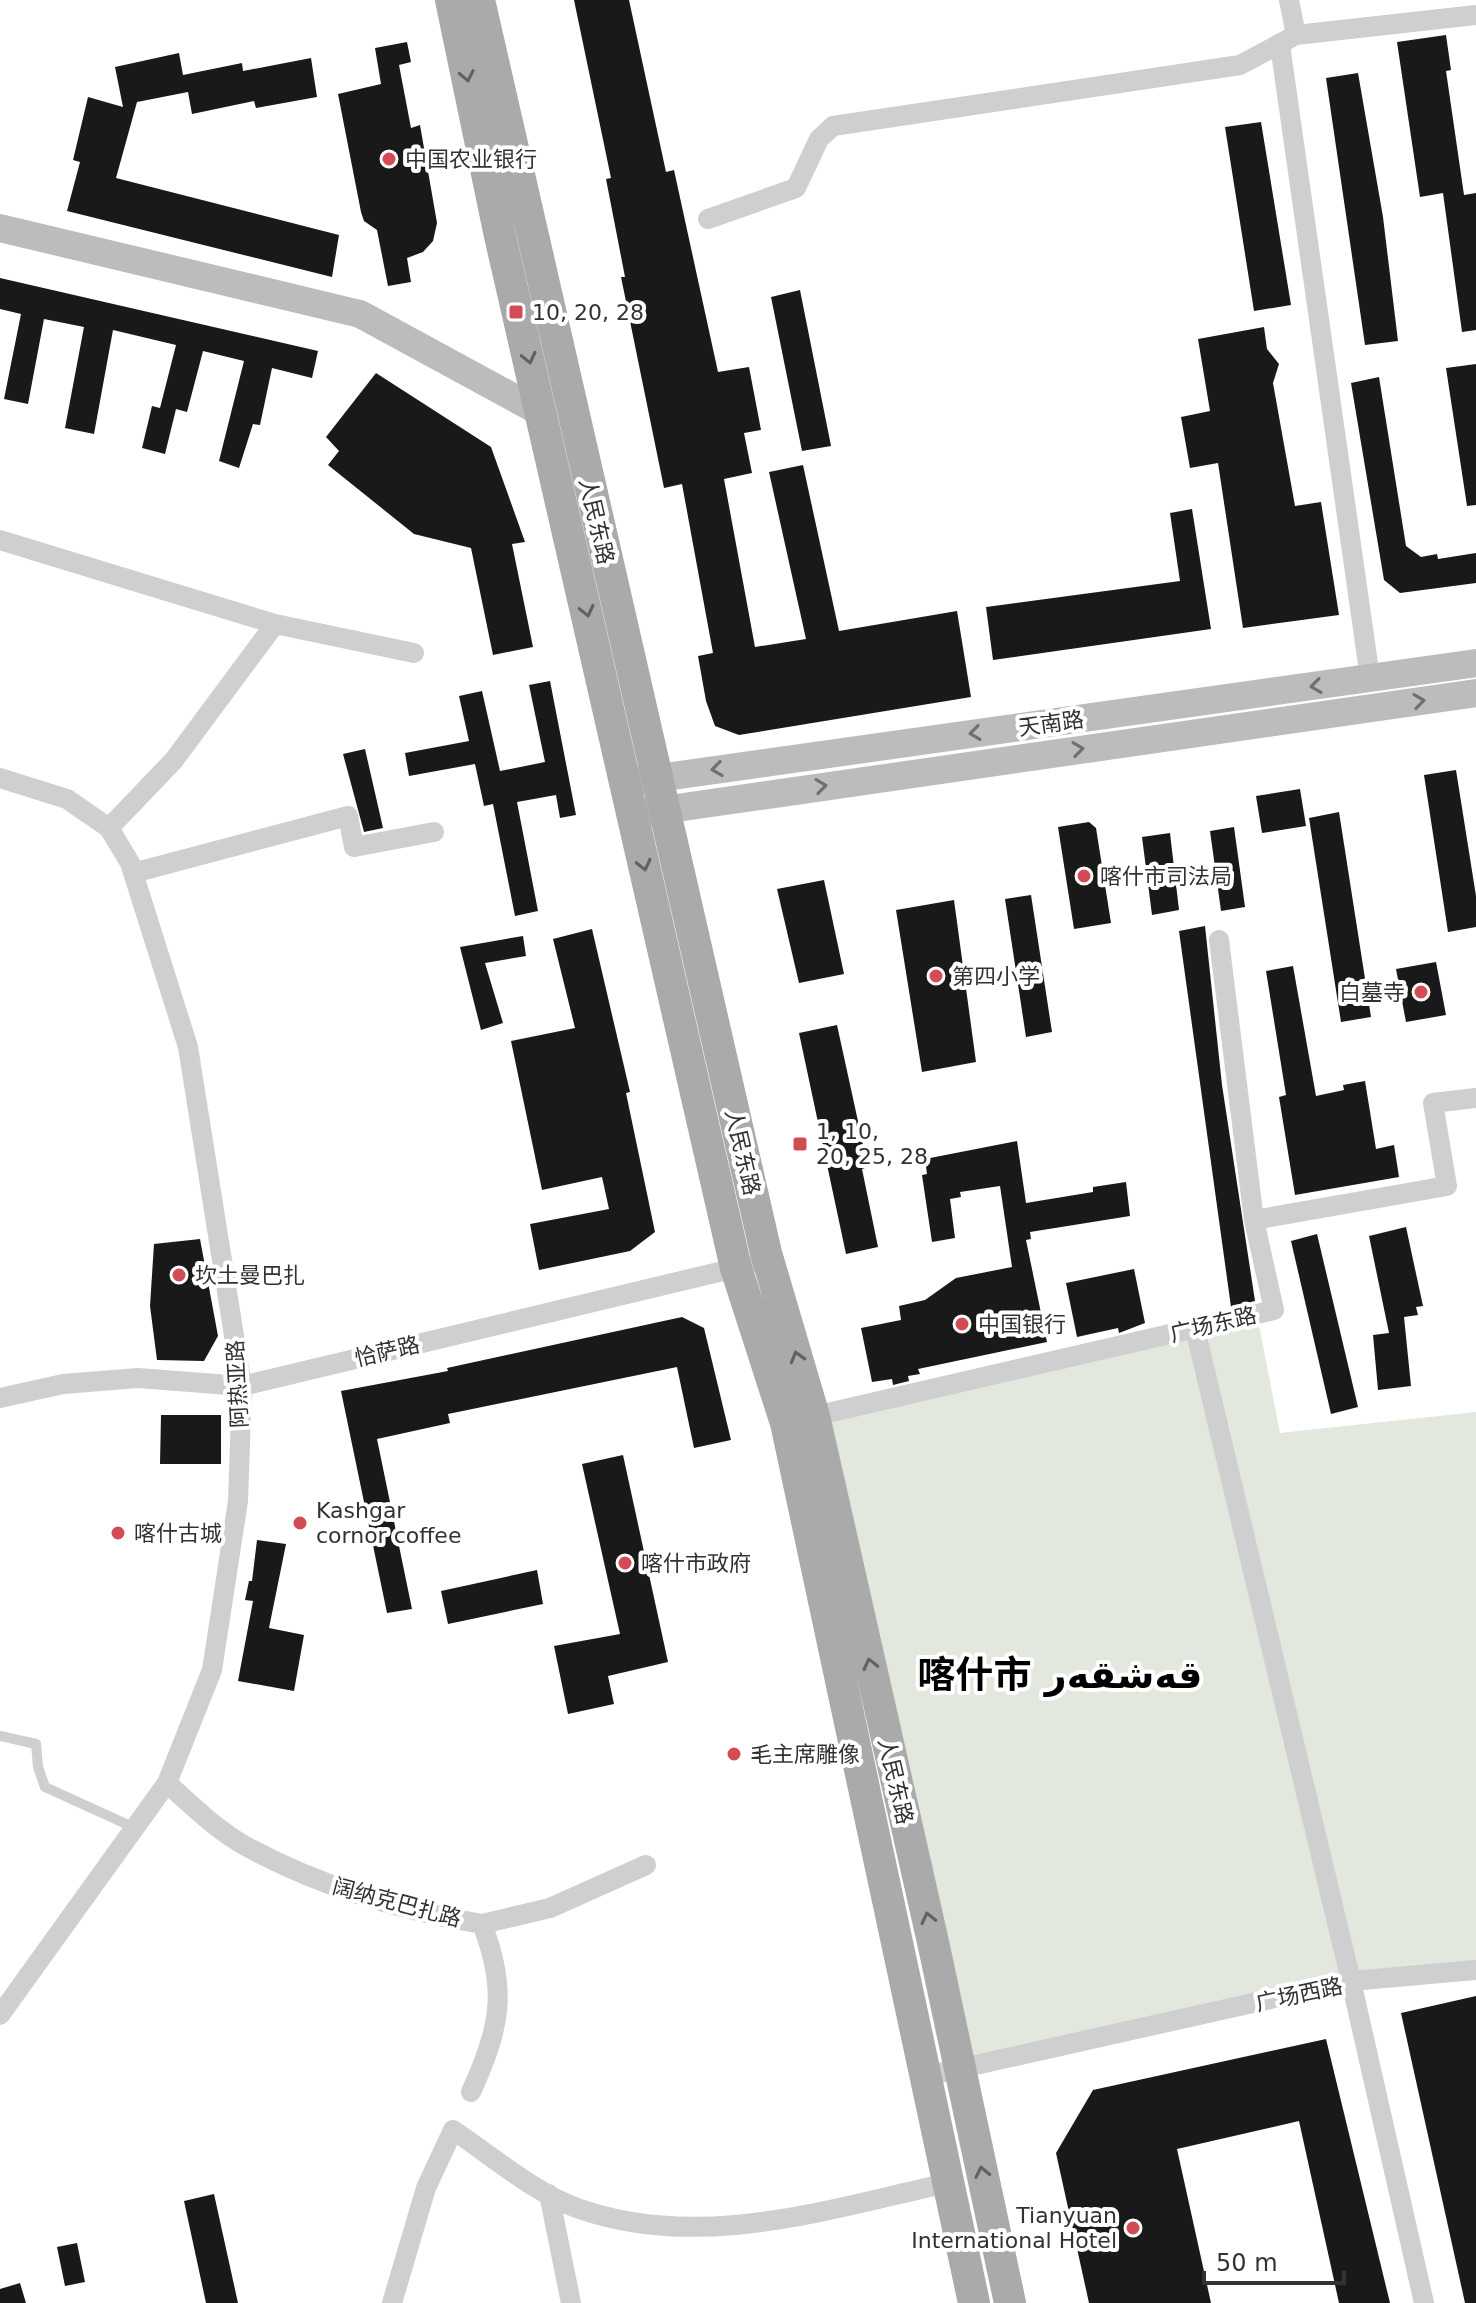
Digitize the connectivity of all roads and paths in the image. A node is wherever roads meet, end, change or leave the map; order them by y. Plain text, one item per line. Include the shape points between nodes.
1 (451, 0) edge
2 (479, 0) edge
3 (1289, 0) edge
4 (1476, 15) edge
5 (1288, 40) junction
6 (708, 219) dead end
7 (0, 228) edge
8 (542, 413) junction
9 (0, 540) edge
10 (275, 624) junction
11 (414, 653) dead end
12 (1476, 663) edge
13 (1370, 678) junction
14 (1476, 693) edge
15 (0, 778) edge
16 (645, 796) junction
17 (109, 828) junction
18 (434, 832) dead end
19 (133, 873) junction
20 (1219, 940) dead end
21 (1476, 1098) edge
22 (1254, 1220) junction
23 (769, 1260) junction
24 (736, 1268) junction
25 (1195, 1329) junction
26 (242, 1386) junction
27 (0, 1398) edge
28 (800, 1419) junction
29 (0, 1736) edge
30 (167, 1783) junction
31 (135, 1828) junction
32 (646, 1865) dead end
33 (482, 1924) junction
34 (1476, 1970) edge
35 (1351, 1981) junction
36 (0, 2015) edge
37 (960, 2070) junction
38 (926, 2076) junction
39 (471, 2092) dead end
40 (948, 2183) junction
41 (549, 2194) junction
42 (392, 2303) edge
43 (571, 2303) edge
44 (974, 2303) edge
45 (1010, 2303) edge
46 (1424, 2303) edge

1 -> 8 main road, 人民东路
2 - 16 main road, 人民东路
3 - 5 street
4 - 5 street
5 - 6 street via 1240,65 833,126 819,139 796,188
5 - 13 street
7 - 8 street via 360,314
8 -> 16 main road, 人民东路
9 - 10 street
10 - 11 street
10 - 17 street via 174,760
12 - 13 street, 天南路
13 -> 16 street, 天南路
16 -> 14 street, 天南路
15 - 17 street, 阿热亚路 via 67,799
16 - 23 main road, 人民东路
16 -> 24 main road, 人民东路
17 - 19 street, 阿热亚路
18 - 19 street via 354,847 348,816
19 - 26 street, 阿热亚路 via 188,1047
20 - 22 street, 广场东路
21 - 22 street via 1433,1103 1447,1186
22 - 25 street, 广场东路 via 1274,1310
23 - 24 street, 恰萨路
28 -> 23 main road, 人民东路
24 - 26 street, 恰萨路
24 - 28 main road, 人民东路
25 - 28 street, 广场东路
25 - 35 street
26 - 27 street, 恰萨路 via 138,1378 63,1384
26 - 30 street, 阿热亚路 via 238,1501 212,1670
37 -> 28 main road, 人民东路
28 - 38 main road, 人民东路
29 - 31 lane via 36,1744 45,1787
30 - 31 street, 阿热亚路
30 - 33 street, 阔纳克巴扎路 via 247,1847 321,1881 440,1917
31 - 36 street, 阿热亚路
32 - 33 street via 550,1908
33 - 39 street, 阔纳克巴扎路 via 500,1983 494,2029
34 - 35 street
35 - 37 street, 广场西路
35 - 46 street, 广场西路
37 - 38 street, 广场西路
45 -> 37 main road, 人民东路
38 - 40 main road, 人民东路
40 - 41 street via 755,2225 687,2228 621,2220 575,2208
40 - 44 main road, 人民东路
41 - 42 street via 453,2130 426,2188
41 - 43 street

